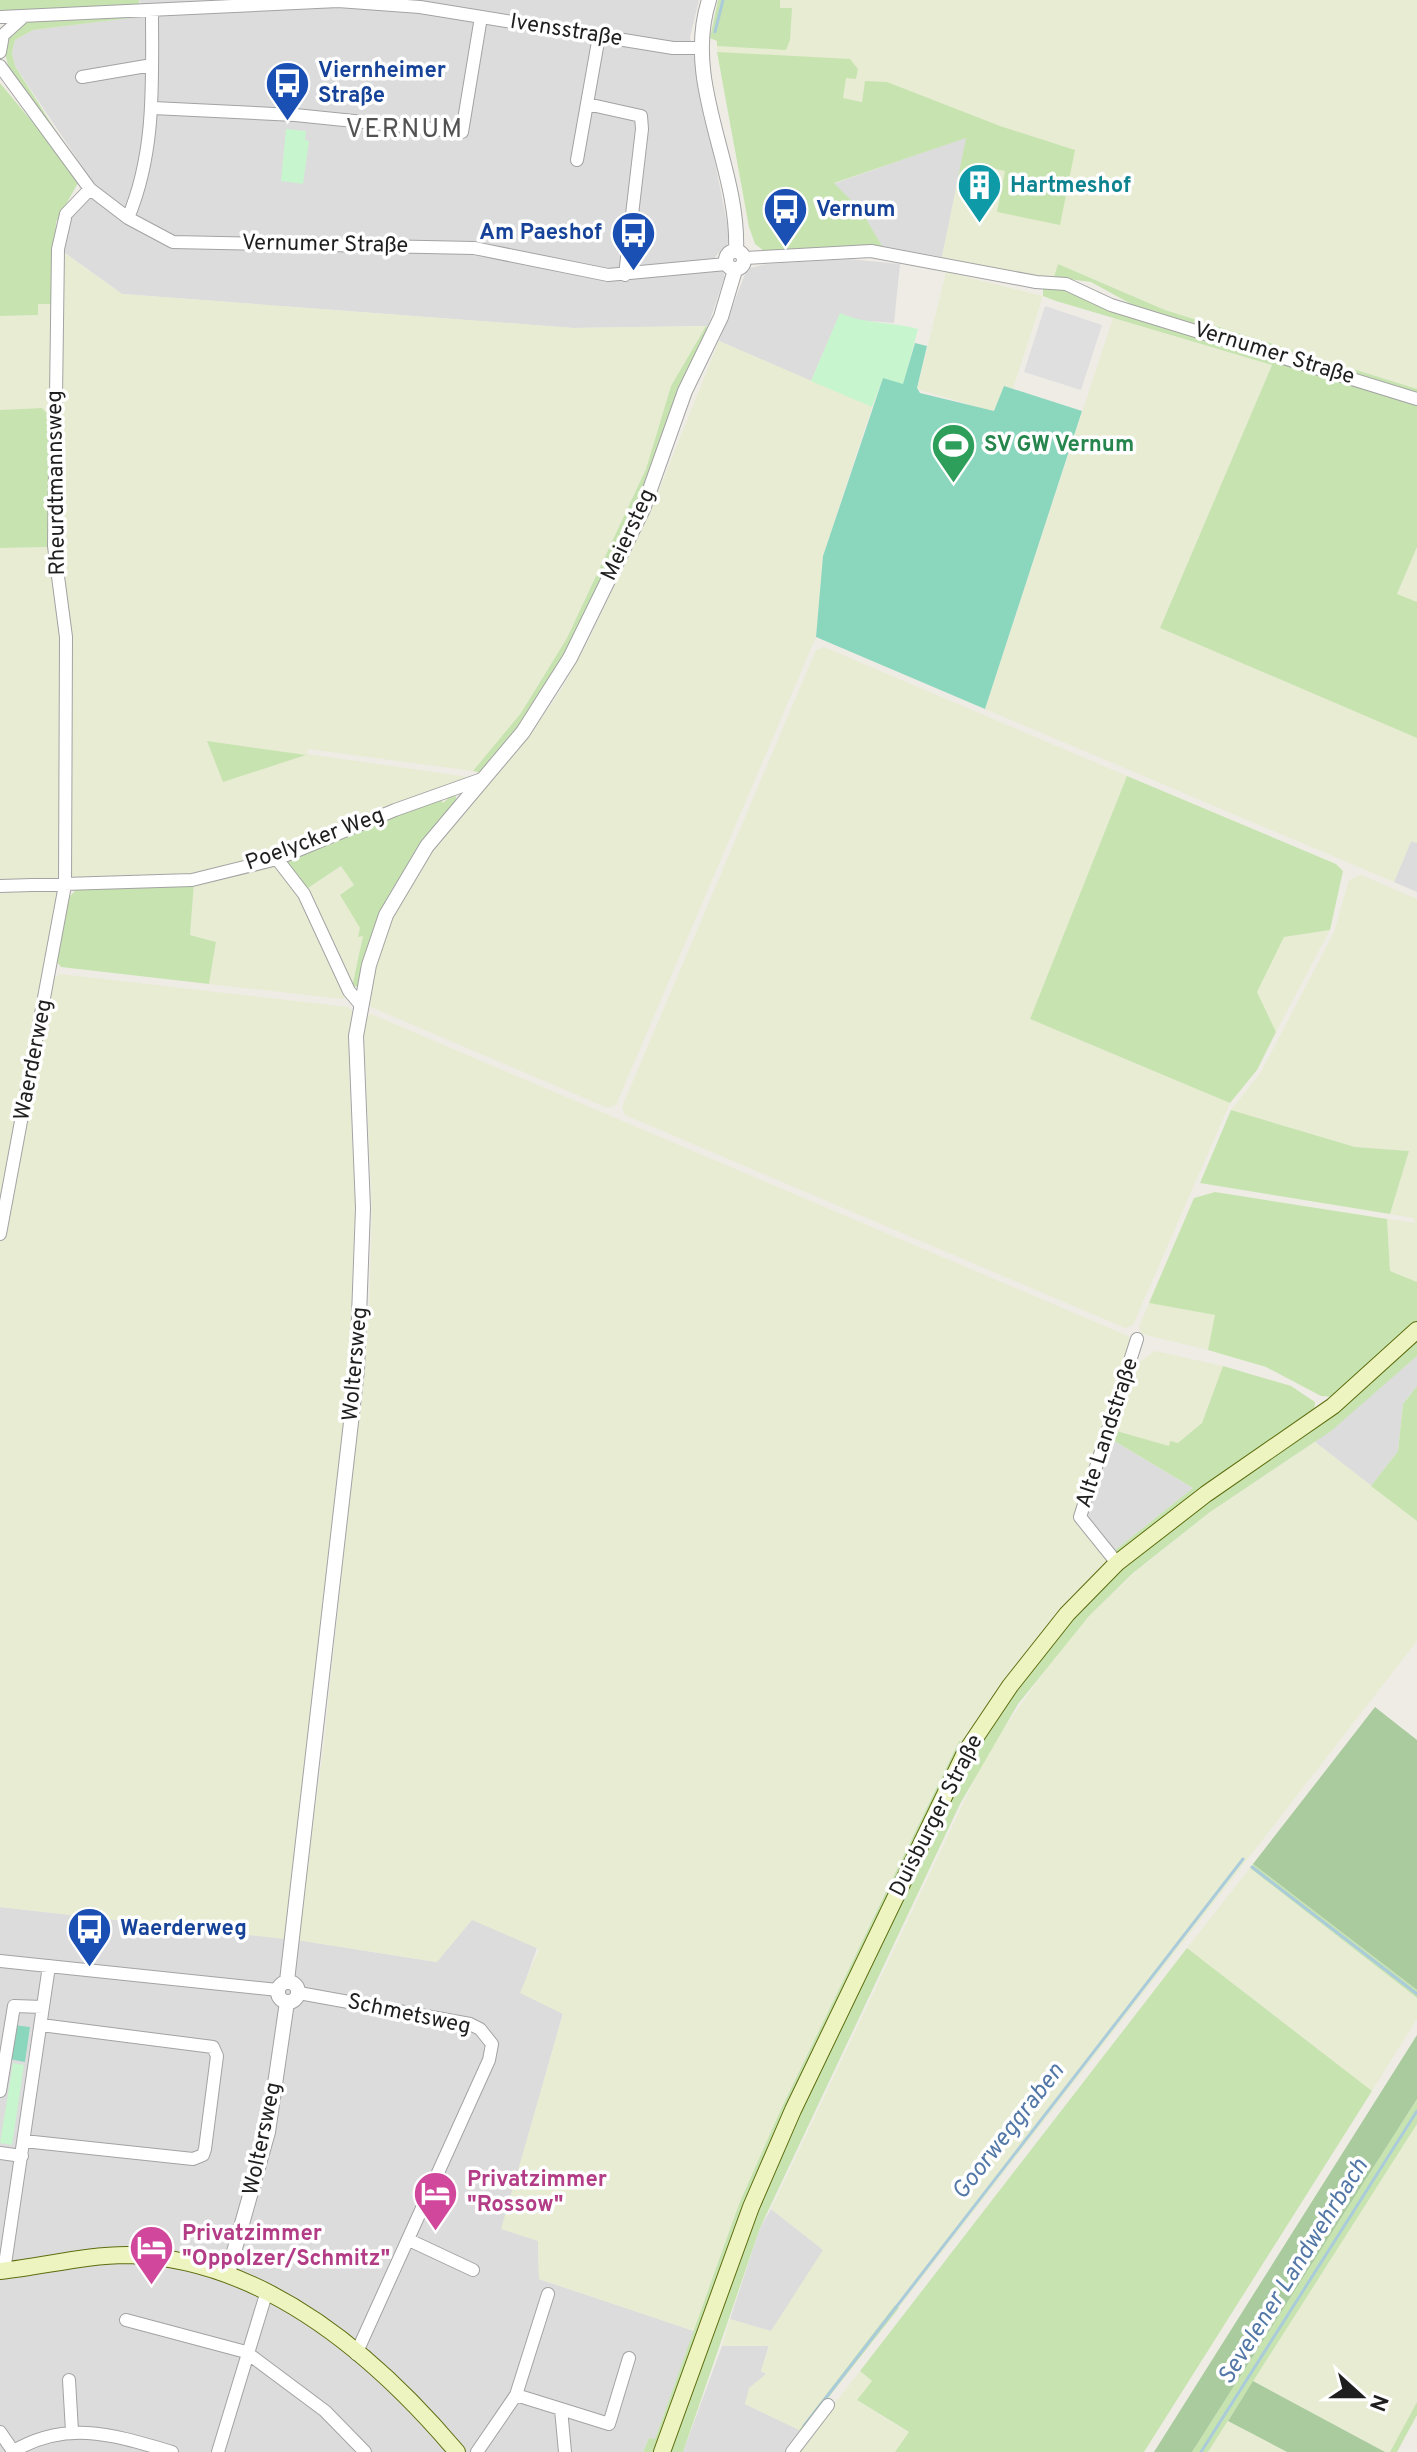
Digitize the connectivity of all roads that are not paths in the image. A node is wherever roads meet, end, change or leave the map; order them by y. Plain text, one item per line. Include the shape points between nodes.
1 (709, 0) edge
2 (420, 4) edge
3 (152, 10) junction
4 (0, 17) edge
5 (23, 17) junction
6 (481, 17) junction
7 (599, 36) junction
8 (701, 48) junction
9 (0, 52) edge
10 (152, 65) junction
11 (0, 66) edge
12 (82, 77) dead end
13 (587, 104) junction
14 (153, 108) junction
15 (577, 160) dead end
16 (90, 189) junction
17 (128, 218) junction
18 (735, 260) junction
19 (625, 275) junction
20 (1417, 399) edge
21 (482, 779) junction
22 (277, 859) junction
23 (65, 885) junction
24 (0, 886) edge
25 (360, 1004) junction
26 (0, 1234) edge
27 (1417, 1330) edge
28 (1137, 1339) dead end
29 (1117, 1563) junction
30 (0, 1961) edge
31 (49, 1966) junction
32 (288, 1992) junction
33 (43, 2007) junction
34 (41, 2025) junction
35 (0, 2091) edge
36 (24, 2141) junction
37 (0, 2153) edge
38 (22, 2156) junction
39 (409, 2240) junction
40 (473, 2270) dead end
41 (2, 2271) edge
42 (228, 2273) junction
43 (267, 2291) junction
44 (548, 2294) dead end
45 (126, 2320) dead end
46 (246, 2352) junction
47 (356, 2354) junction
48 (629, 2358) dead end
49 (69, 2380) dead end
50 (516, 2395) junction
51 (828, 2405) dead end
52 (561, 2409) junction
53 (72, 2431) junction
54 (0, 2432) edge
55 (13, 2451) edge
56 (172, 2452) edge
57 (218, 2452) edge
58 (365, 2452) edge
59 (457, 2452) edge
60 (477, 2452) edge
61 (565, 2452) edge
62 (662, 2452) edge
63 (792, 2452) edge

1 - 8 street, Meiersteg
2 - 3 street, Ivensstraße via 338,1
2 - 6 street, Ivensstraße
3 - 5 street, Ivensstraße
3 - 10 street
4 - 5 street, Ivensstraße
5 - 9 street via 3,35
6 - 7 street, Ivensstraße
6 - 14 street via 462,132 295,115
7 - 8 street, Ivensstraße
7 - 13 street
8 - 18 street, Meiersteg via 735,217
10 - 12 street
10 - 14 street
11 - 16 street, Vernumer Straße
13 - 15 street
13 - 19 street via 641,116
14 - 17 street via 143,180
16 - 17 street, Vernumer Straße
16 - 23 street, Rheurdtmannsweg via 66,214 58,249 54,546 66,637
17 - 19 street, Vernumer Straße via 161,238 186,243 474,248 585,272
18 - 19 street, Vernumer Straße
18 - 20 street, Vernumer Straße via 871,251 1036,282 1091,286 1131,309
18 - 21 street, Meiersteg via 721,317 681,399 665,456 586,626 523,732
21 - 22 street, Poelycker Weg
21 - 25 street, Woltersweg via 403,883 386,915
22 - 23 street, Poelycker Weg via 192,880
22 - 25 street via 304,894
23 - 24 street, Poelycker Weg
23 - 26 street, Waerderweg
25 - 32 street, Woltersweg via 360,1329
27 - 29 main road, Duisburger Straße via 1333,1406
28 - 29 street, Alte Landstraße via 1080,1517
29 - 62 main road, Duisburger Straße via 1067,1614 965,1753 763,2179
30 - 31 street
31 - 32 street
31 - 33 street
32 - 39 street, Schmetsweg via 470,2024 492,2044
32 - 42 street, Woltersweg via 268,2132
33 - 34 street
33 - 35 street via 14,2006
34 - 36 street
34 - 36 street via 213,2047 217,2056 205,2149 193,2159
36 - 38 street
37 - 38 street
38 - 41 street
39 - 40 street
39 - 47 street, Schmetsweg
41 - 42 main road via 124,2255 186,2261
42 - 43 main road
43 - 46 street
43 - 47 main road
44 - 50 street
45 - 46 street
46 - 57 street
46 - 58 street via 325,2411
47 - 59 main road via 415,2405
48 - 52 street via 609,2424
49 - 53 street
50 - 52 street
50 - 60 street
51 - 63 street
52 - 61 street
53 - 55 street
53 - 56 street
54 - 55 street

